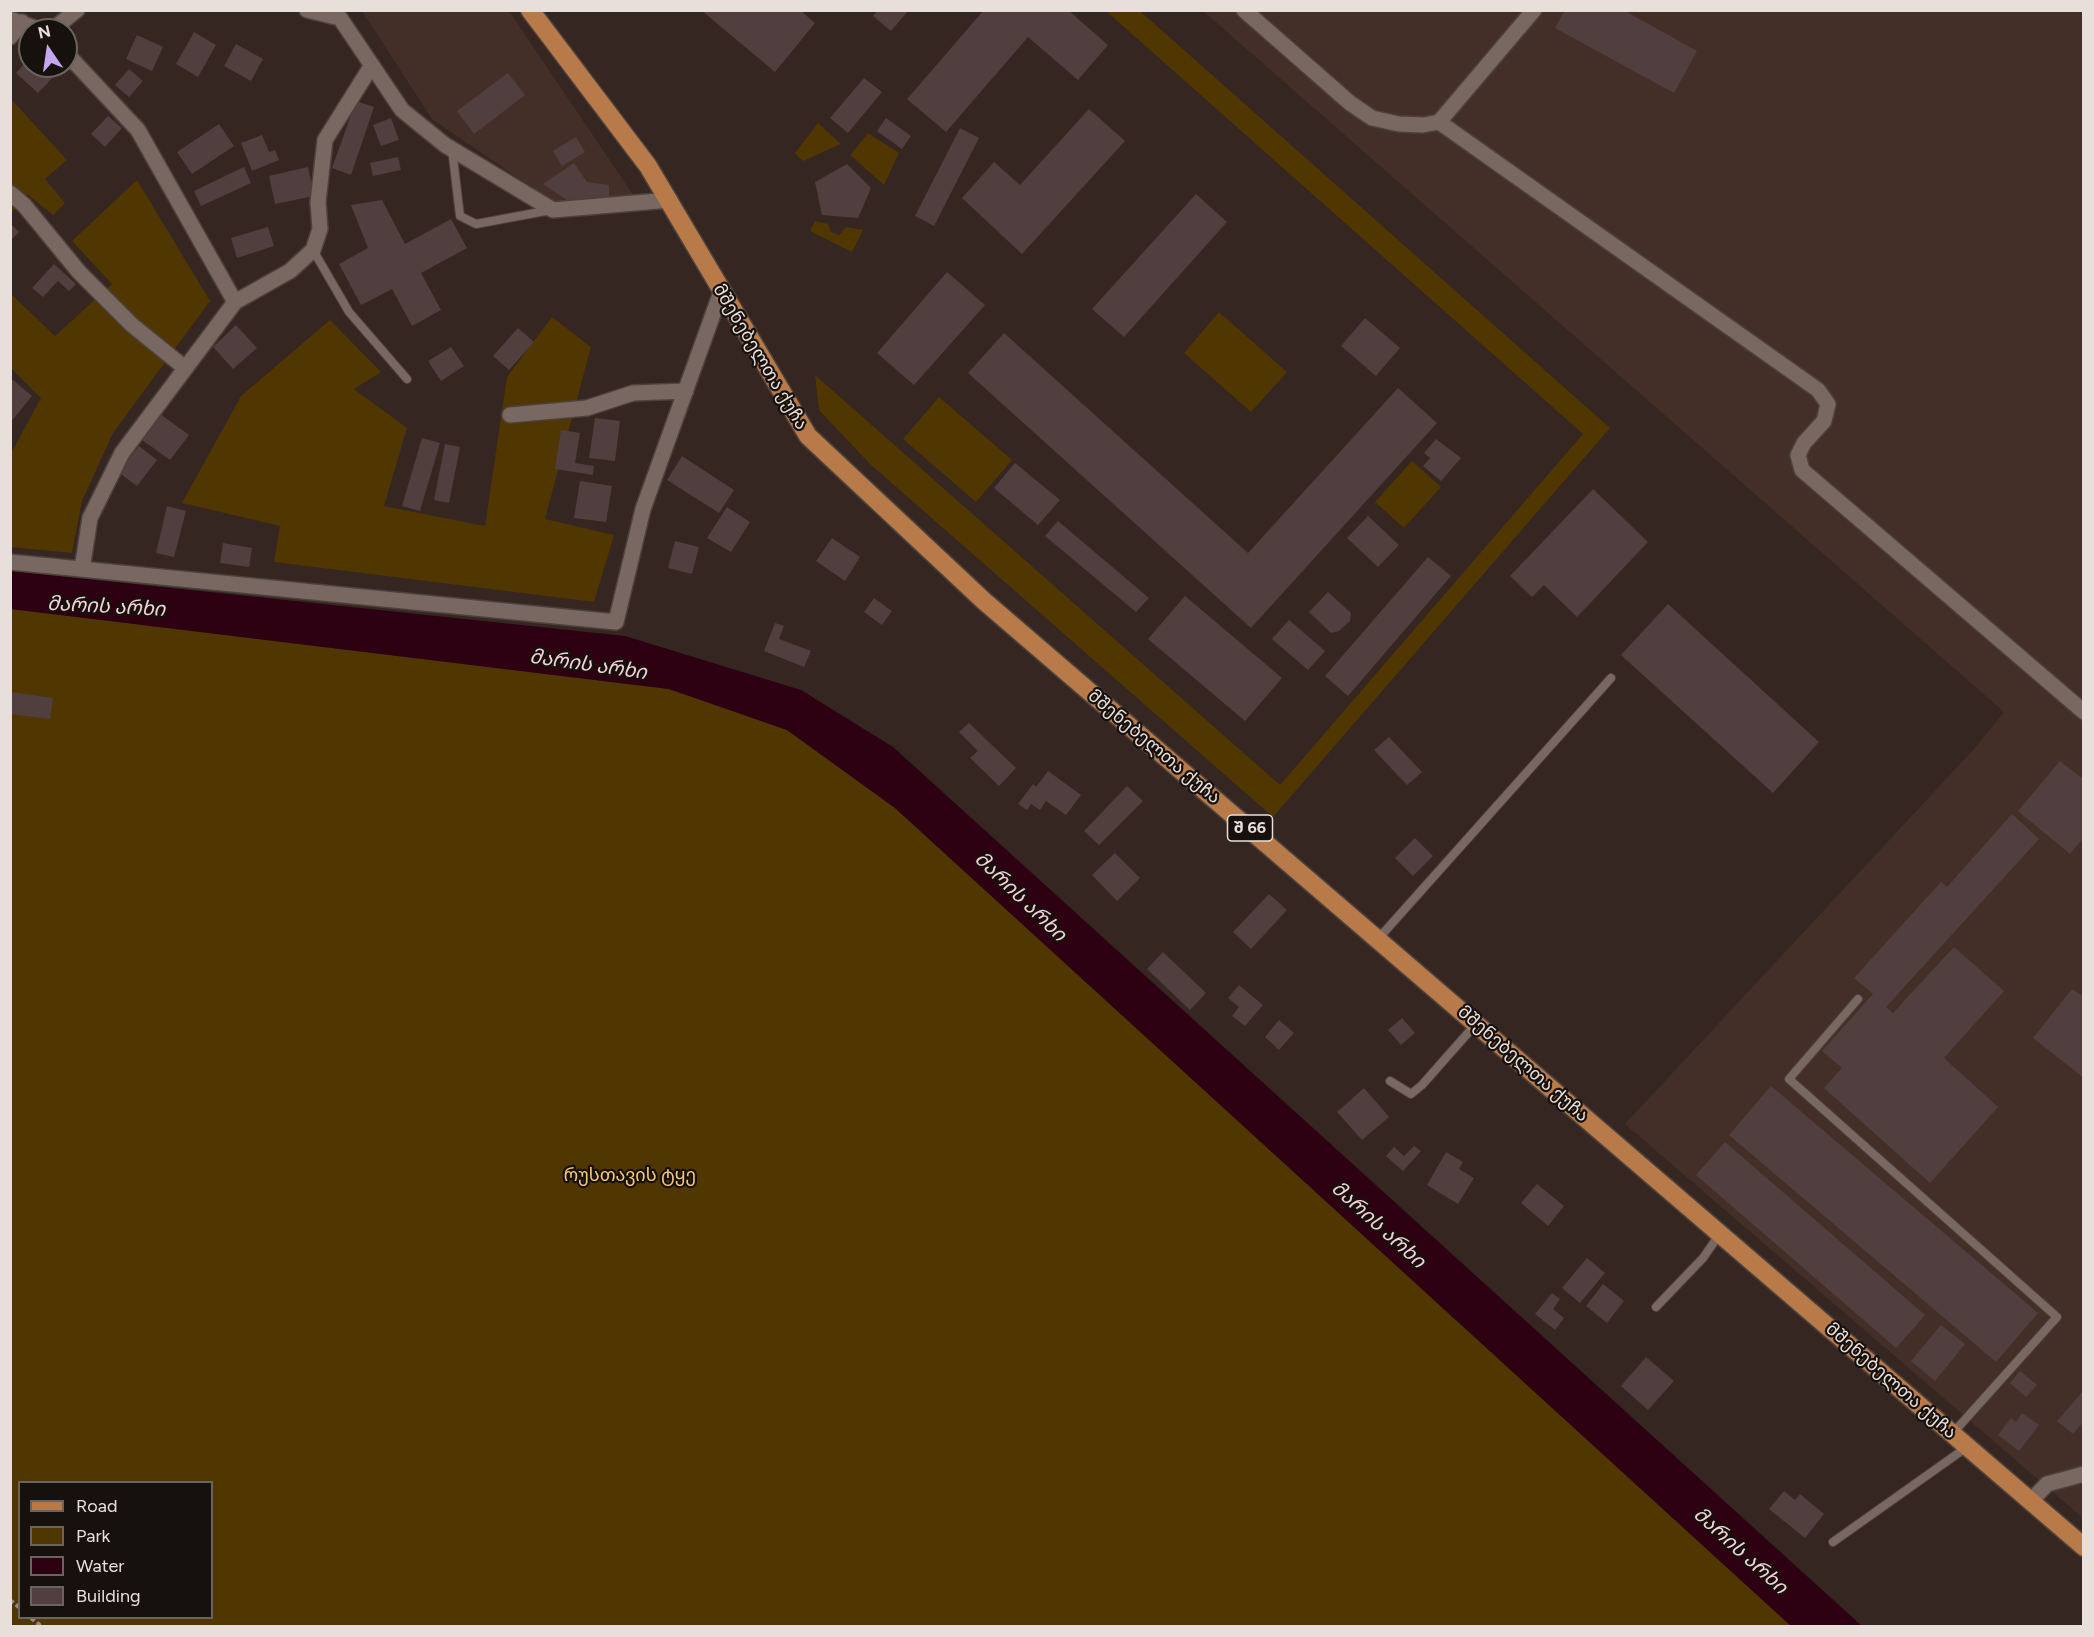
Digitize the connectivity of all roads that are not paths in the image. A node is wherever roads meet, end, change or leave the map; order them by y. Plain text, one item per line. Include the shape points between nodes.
1 (307, 10) edge
2 (530, 10) edge
3 (1244, 10) edge
4 (1534, 10) edge
5 (16, 20) edge
6 (10, 37) edge
7 (372, 65) junction
8 (78, 66) edge
9 (1439, 122) junction
10 (452, 150) junction
11 (10, 193) edge
12 (670, 200) junction
13 (553, 210) junction
14 (313, 250) junction
15 (721, 292) junction
16 (235, 302) junction
17 (185, 368) junction
18 (407, 379) dead end
19 (686, 392) junction
20 (510, 415) dead end
21 (10, 562) edge
22 (82, 569) junction
23 (1611, 678) dead end
24 (2084, 712) edge
25 (1378, 939) junction
26 (1858, 999) dead end
27 (1476, 1023) junction
28 (1390, 1081) dead end
29 (1720, 1234) junction
30 (1656, 1307) dead end
31 (1953, 1433) junction
32 (1967, 1447) junction
33 (2084, 1473) edge
34 (2030, 1502) junction
35 (1833, 1542) dead end
36 (2084, 1547) edge

1 - 7 street via 340,18
2 - 12 main road, მშენებელთა ქუჩა / შ 66
3 - 9 street via 1372,118 1399,124
4 - 9 street
5 - 6 street
7 - 10 street via 402,110
7 - 14 street via 325,140 318,202 320,229
8 - 16 street via 138,130
9 - 24 street via 1818,390 1828,404 1824,421 1798,455 1802,470
10 - 13 street
10 - 13 lane via 460,216 476,224
11 - 17 street via 79,272 132,325
12 - 13 street
12 - 15 main road, მშენებელთა ქუჩა / შ 66
14 - 16 street via 290,271
14 - 18 lane via 350,312
15 - 19 street
15 - 25 main road, მშენებელთა ქუჩა / შ 66 via 807,436 984,601
16 - 17 street
17 - 22 street via 122,453 102,490 90,518
19 - 20 street via 633,393 587,408
19 - 22 street via 643,509 616,622
21 - 22 street
23 - 25 lane
25 - 27 main road, მშენებელთა ქუჩა / შ 66
26 - 31 lane via 1789,1079 2057,1317
27 - 28 lane via 1411,1094
27 - 29 main road, მშენებელთა ქუჩა / შ 66
29 - 30 lane
29 - 31 main road, მშენებელთა ქუჩა / შ 66
31 - 32 main road, მშენებელთა ქუჩა / შ 66
32 - 34 main road, მშენებელთა ქუჩა / შ 66
32 - 35 lane
33 - 34 street via 2047,1484
34 - 36 main road, მშენებელთა ქუჩა / შ 66

